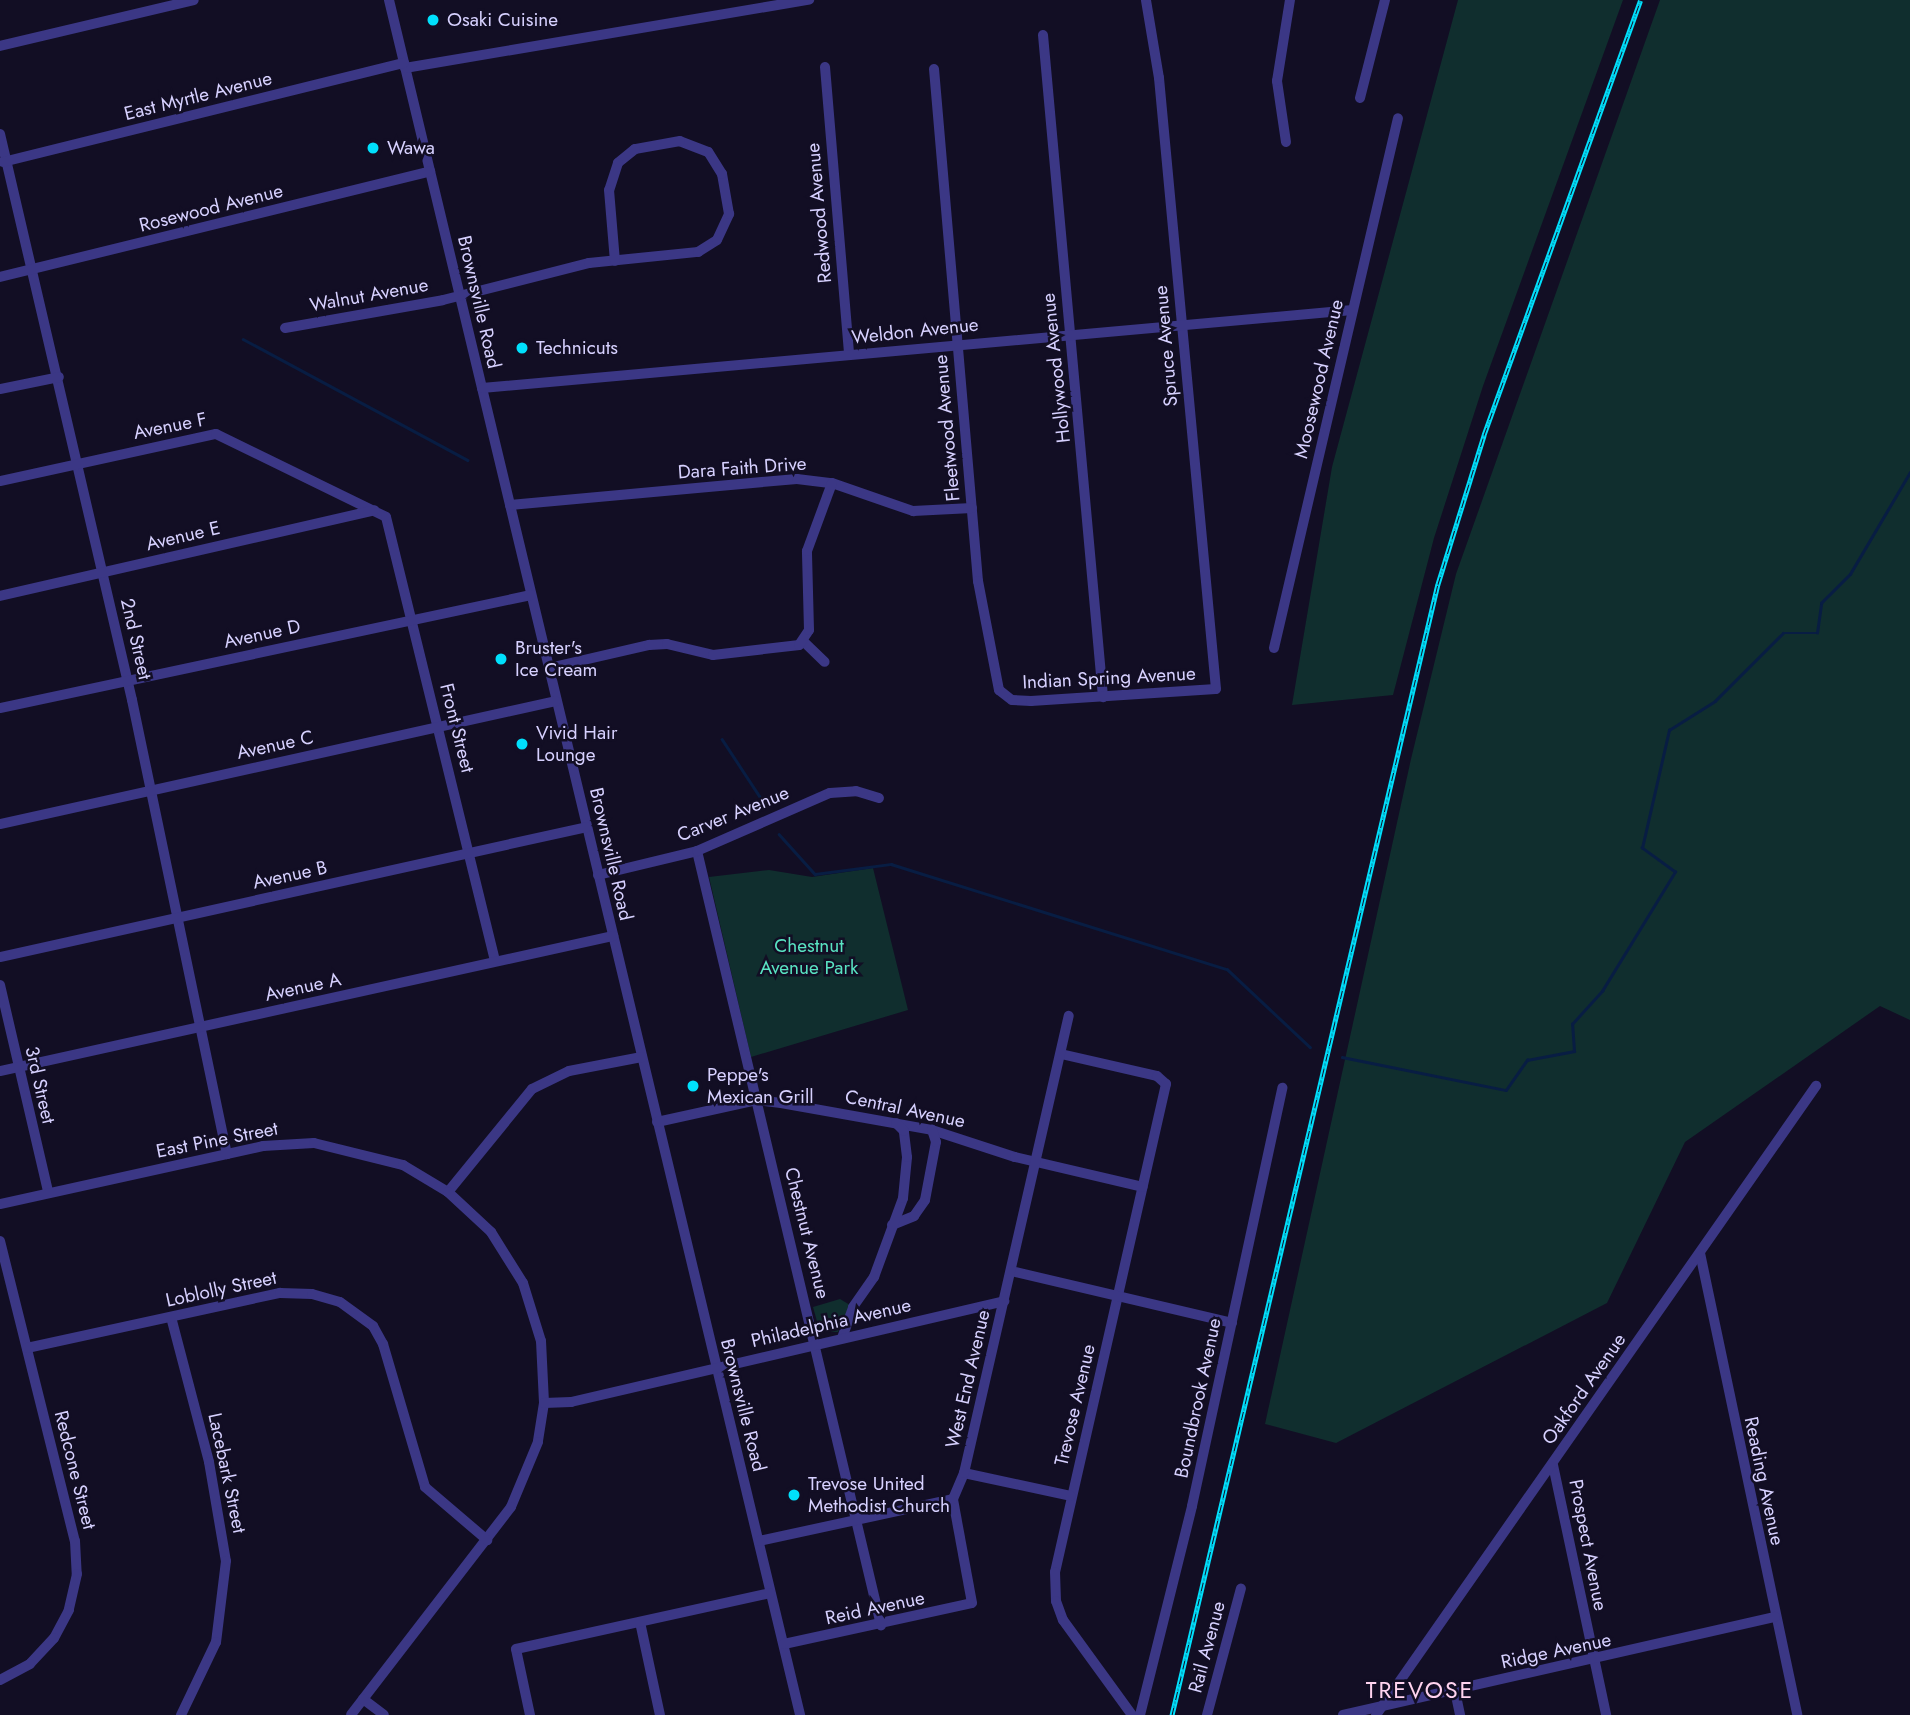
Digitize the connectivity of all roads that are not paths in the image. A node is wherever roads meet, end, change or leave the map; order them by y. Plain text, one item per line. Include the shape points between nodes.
1 (194, 0) edge
2 (389, 0) edge
3 (809, 0) edge
4 (1146, 0) edge
5 (1290, 0) edge
6 (1385, 0) edge
7 (1043, 34) dead end
8 (0, 46) edge
9 (405, 65) junction
10 (825, 67) dead end
11 (934, 69) dead end
12 (1360, 98) dead end
13 (1398, 118) dead end
14 (0, 134) edge
15 (1286, 142) dead end
16 (3, 162) edge
17 (430, 171) junction
18 (615, 261) junction
19 (32, 269) junction
20 (0, 277) edge
21 (460, 296) junction
22 (1353, 310) junction
23 (1182, 325) junction
24 (285, 328) dead end
25 (1070, 335) junction
26 (958, 344) junction
27 (849, 355) junction
28 (58, 377) junction
29 (482, 388) junction
30 (0, 389) edge
31 (78, 463) junction
32 (0, 481) edge
33 (832, 483) junction
34 (510, 505) junction
35 (972, 508) junction
36 (374, 510) junction
37 (102, 572) junction
38 (531, 595) junction
39 (0, 596) edge
40 (410, 620) junction
41 (803, 641) junction
42 (1274, 648) dead end
43 (825, 662) dead end
44 (549, 668) junction
45 (128, 682) junction
46 (1216, 689) joint
47 (1004, 696) joint
48 (1103, 697) junction
49 (556, 701) junction
50 (0, 708) edge
51 (440, 729) junction
52 (151, 791) junction
53 (879, 798) dead end
54 (0, 824) edge
55 (587, 827) junction
56 (697, 850) junction
57 (469, 853) junction
58 (598, 875) junction
59 (178, 918) junction
60 (613, 936) junction
61 (0, 957) edge
62 (495, 961) junction
63 (0, 985) edge
64 (1069, 1016) dead end
65 (203, 1027) junction
66 (1060, 1054) junction
67 (642, 1056) junction
68 (18, 1067) junction
69 (0, 1071) edge
70 (1816, 1086) dead end
71 (1283, 1088) dead end
72 (757, 1100) junction
73 (657, 1122) junction
74 (896, 1123) junction
75 (932, 1130) junction
76 (227, 1154) junction
77 (1035, 1162) junction
78 (1143, 1186) junction
79 (48, 1192) junction
80 (448, 1192) junction
81 (0, 1204) edge
82 (892, 1225) junction
83 (0, 1241) edge
84 (1700, 1253) junction
85 (1011, 1271) junction
86 (1118, 1296) junction
87 (1004, 1301) junction
88 (171, 1317) junction
89 (1232, 1323) junction
90 (842, 1339) junction
91 (816, 1344) junction
92 (27, 1348) junction
93 (716, 1368) junction
94 (544, 1403) junction
95 (1553, 1465) junction
96 (964, 1473) junction
97 (1071, 1496) junction
98 (953, 1499) junction
99 (856, 1519) junction
100 (487, 1540) junction
101 (759, 1541) junction
102 (1241, 1588) dead end
103 (770, 1593) junction
104 (1774, 1618) junction
105 (640, 1622) junction
106 (881, 1625) junction
107 (784, 1644) junction
108 (1592, 1659) junction
109 (0, 1680) edge
110 (1455, 1691) junction
111 (363, 1699) junction
112 (1377, 1711) edge
113 (184, 1714) edge
114 (351, 1715) edge
115 (384, 1715) edge
116 (530, 1715) edge
117 (660, 1715) edge
118 (800, 1715) edge
119 (1132, 1715) edge
120 (1140, 1715) edge
121 (1207, 1715) edge
122 (1343, 1715) edge
123 (1460, 1715) edge
124 (1606, 1715) edge
125 (1797, 1715) edge

1 - 8 street
2 - 9 street, Brownsville Road
3 - 9 street, East Myrtle Avenue
4 - 23 street, Spruce Avenue via 1159,78
5 - 15 street via 1276,81
6 - 12 street
7 - 25 street, Hollywood Avenue
9 - 16 street, East Myrtle Avenue
9 - 17 street, Brownsville Road
10 - 27 street, Redwood Avenue
11 - 26 street, Fleetwood Avenue
13 - 22 street, Moosewood Avenue
14 - 16 street, 2nd Street
16 - 19 street, 2nd Street
17 - 19 street, Rosewood Avenue
17 - 21 street, Brownsville Road
18 - 18 street via 690,254 717,240 727,223 729,204 720,168 708,152 680,141 635,149 618,163 609,190
18 - 21 street, Walnut Avenue
19 - 20 street, Rosewood Avenue
19 - 28 street, 2nd Street
21 - 24 street, Walnut Avenue
21 - 29 street, Brownsville Road
22 - 23 street, Weldon Avenue
22 - 42 street, Moosewood Avenue
23 - 25 street, Weldon Avenue
23 - 46 street, Spruce Avenue
25 - 26 street, Weldon Avenue
25 - 48 street, Hollywood Avenue
26 - 27 street, Weldon Avenue
26 - 35 street, Fleetwood Avenue
27 - 29 street, Weldon Avenue
28 - 30 street
28 - 31 street, 2nd Street
29 - 34 street, Brownsville Road
31 - 32 street, Avenue F
31 - 36 street, Avenue F via 216,434
31 - 37 street, 2nd Street
33 - 34 street, Dara Faith Drive via 797,479
33 - 35 street, Dara Faith Drive via 913,511
33 - 41 street via 807,551 809,630
34 - 38 street, Brownsville Road
35 - 47 street, Fleetwood Avenue via 982,611 997,685
36 - 37 street, Avenue E
36 - 40 street, Front Street via 389,524
37 - 39 street, Avenue E
37 - 45 street, 2nd Street
38 - 40 street, Avenue D
38 - 44 street, Brownsville Road
40 - 45 street, Avenue D
40 - 51 street, Front Street
41 - 43 street
41 - 44 street via 793,647 713,655 667,644 649,645
44 - 49 street, Brownsville Road
45 - 50 street, Avenue D
45 - 52 street, 2nd Street
46 - 48 street, Indian Spring Avenue
47 - 48 street, Indian Spring Avenue via 1031,701
49 - 51 street, Avenue C
49 - 55 street, Brownsville Road
51 - 52 street, Avenue C
51 - 57 street, Front Street
52 - 54 street, Avenue C
52 - 59 street, 2nd Street
53 - 56 street, Carver Avenue via 856,791 830,793
55 - 57 street, Avenue B
55 - 58 street, Brownsville Road
56 - 58 street, Carver Avenue
56 - 72 street, Chestnut Avenue
57 - 59 street, Avenue B
57 - 62 street, Front Street
58 - 60 street, Brownsville Road
59 - 61 street, Avenue B
59 - 65 street, 2nd Street
60 - 62 street, Avenue A
60 - 67 street, Brownsville Road
62 - 65 street, Avenue A
63 - 68 street, 3rd Street
64 - 66 street, West End Avenue
65 - 68 street, Avenue A
65 - 76 street, 2nd Street
66 - 77 street, West End Avenue
66 - 78 street, Trevose Avenue via 1157,1076 1166,1084
67 - 73 street, Brownsville Road
67 - 80 street via 569,1071 531,1088
68 - 69 street, Avenue A
68 - 79 street, 3rd Street
70 - 84 street, Oakford Avenue
71 - 89 street, Boundbrook Avenue
72 - 73 street, Central Avenue
72 - 74 street, Central Avenue
72 - 91 street, Chestnut Avenue
73 - 93 street, Brownsville Road
74 - 75 street, Central Avenue
74 - 82 street via 904,1131 907,1171
75 - 77 street, Central Avenue
75 - 82 street via 936,1142 925,1200 914,1216
76 - 79 street, East Pine Street
76 - 80 street, East Pine Street via 286,1143 342,1146 404,1164
77 - 78 street, Central Avenue
77 - 85 street, West End Avenue
78 - 86 street, Trevose Avenue
79 - 81 street, East Pine Street
80 - 94 street, East Pine Street via 491,1232 523,1283 541,1341
82 - 90 street via 874,1277 853,1307
83 - 92 street, Redcone Street
84 - 95 street, Oakford Avenue
84 - 104 street, Reading Avenue
85 - 86 street
85 - 87 street, West End Avenue
86 - 89 street
86 - 97 street, Trevose Avenue
87 - 90 street, Philadelphia Avenue
87 - 96 street, West End Avenue
88 - 92 street, Loblolly Street
88 - 100 street, Loblolly Street via 296,1292 324,1296 350,1307 373,1326 383,1345 425,1487
88 - 113 street, Lacebark Street via 209,1462 226,1561 216,1642
89 - 120 street, Boundbrook Avenue
90 - 91 street, Philadelphia Avenue
91 - 93 street, Philadelphia Avenue
91 - 99 street, Chestnut Avenue
92 - 109 street, Redcone Street via 75,1541 77,1574 69,1610 54,1638 30,1664
93 - 94 street, Philadelphia Avenue via 571,1402
93 - 101 street, Brownsville Road
94 - 100 street, East Pine Street via 529,1470
95 - 108 street, Prospect Avenue via 1570,1528
95 - 112 street, Oakford Avenue
96 - 97 street
96 - 98 street, West End Avenue
97 - 119 street, Trevose Avenue via 1055,1572 1056,1601 1087,1656
98 - 99 street
98 - 106 street, Reid Avenue via 972,1603
99 - 101 street
99 - 106 street, Chestnut Avenue
100 - 111 street, East Pine Street
101 - 103 street, Brownsville Road
102 - 121 street, Rail Avenue
103 - 105 street
103 - 107 street, Brownsville Road
104 - 108 street, Ridge Avenue
104 - 125 street, Reading Avenue
105 - 116 street via 516,1649
105 - 117 street
106 - 107 street, Reid Avenue
107 - 118 street, Brownsville Road
108 - 110 street, Ridge Avenue
108 - 124 street, Prospect Avenue
110 - 112 street, Ridge Avenue
110 - 123 street
111 - 114 street, East Pine Street
111 - 115 street
112 - 122 street, Ridge Avenue

